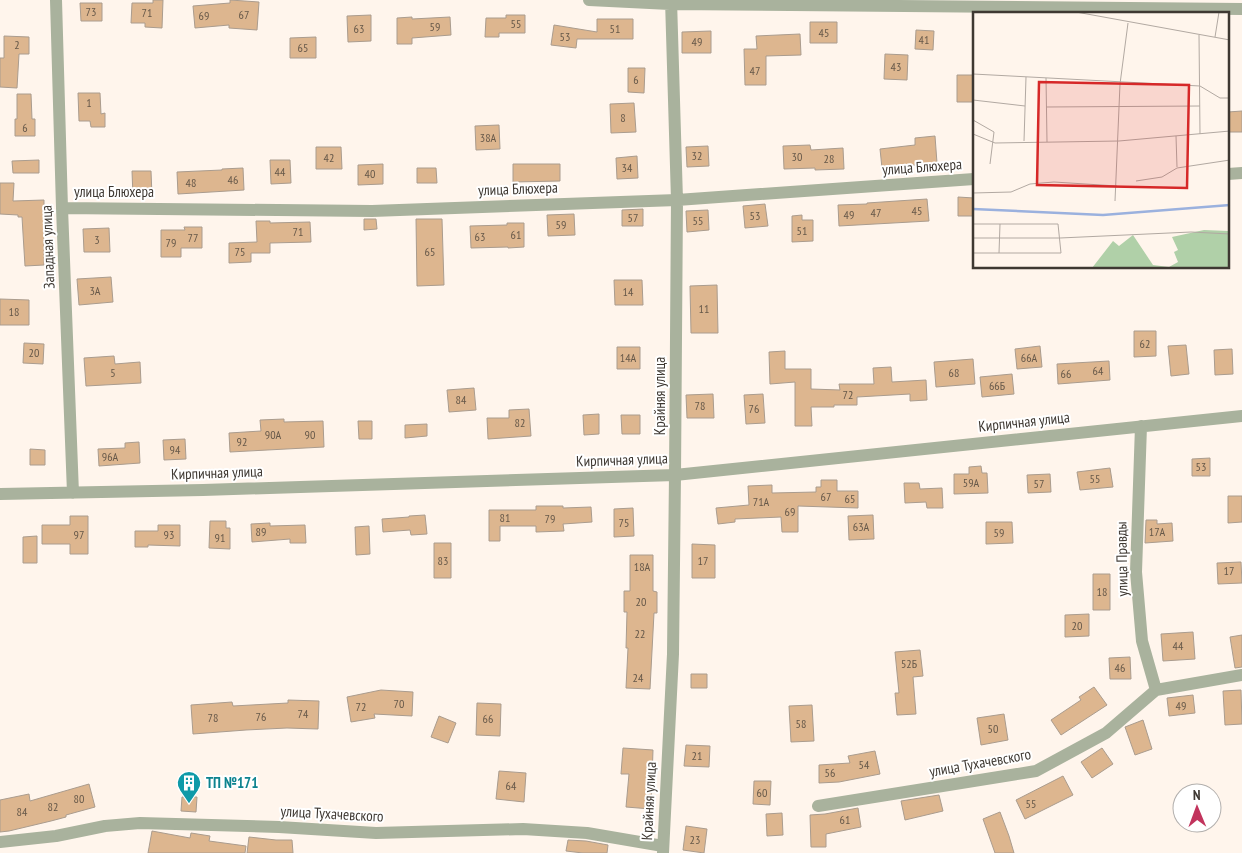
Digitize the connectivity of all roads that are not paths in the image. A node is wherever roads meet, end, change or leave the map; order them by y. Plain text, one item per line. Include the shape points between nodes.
1 (56, 0) edge
2 (589, 0) edge
3 (670, 2) edge
4 (1242, 8) edge
5 (973, 179) edge
6 (677, 200) junction
7 (62, 208) junction
8 (1242, 416) edge
9 (1141, 426) junction
10 (676, 475) junction
11 (73, 493) junction
12 (0, 494) edge
13 (1242, 675) edge
14 (1156, 690) junction
15 (818, 806) dead end
16 (0, 842) edge
17 (663, 850) edge

1 - 7 street, Западная улица
2 - 3 street
3 - 4 street
3 - 6 street, Крайняя улица
5 - 6 street, улица Блюхера
6 - 7 street, улица Блюхера via 372,211
6 - 10 street, Крайняя улица
7 - 11 street, Западная улица
8 - 9 street, Кирпичная улица
9 - 10 street, Кирпичная улица
9 - 14 street, улица Правды via 1136,572 1142,641
10 - 11 street, Кирпичная улица
10 - 17 street, Крайняя улица via 673,654
11 - 12 street, Кирпичная улица
13 - 14 street
14 - 15 street, улица Тухачевского via 1106,733 1036,771
16 - 17 street, улица Тухачевского via 140,823 376,833 524,830 587,833

